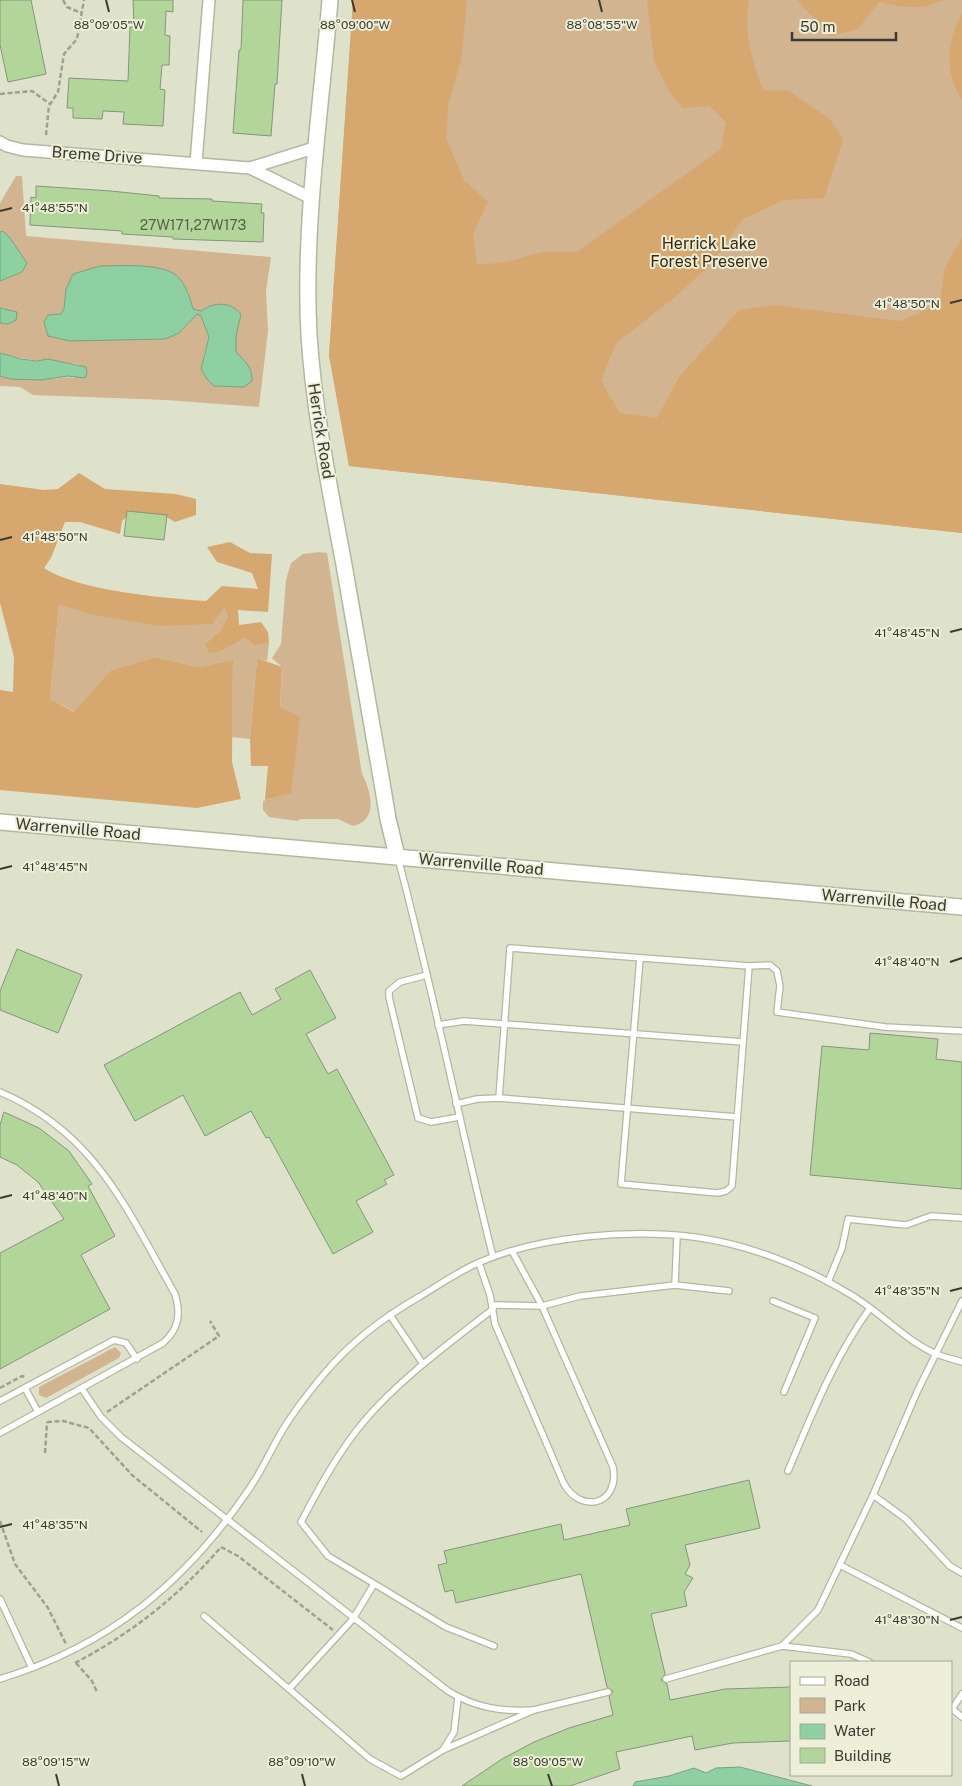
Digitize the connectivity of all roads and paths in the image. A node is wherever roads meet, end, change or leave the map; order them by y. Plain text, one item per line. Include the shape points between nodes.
1 (63, 0) edge
2 (84, 0) edge
3 (209, 0) edge
4 (330, 0) edge
5 (81, 13) junction
6 (0, 94) edge
7 (50, 104) junction
8 (46, 135) dead end
9 (0, 142) edge
10 (317, 147) junction
11 (196, 163) junction
12 (250, 168) junction
13 (313, 199) junction
14 (0, 822) edge
15 (397, 856) junction
16 (962, 907) edge
17 (640, 958) junction
18 (749, 966) junction
19 (428, 975) junction
20 (504, 1024) junction
21 (438, 1025) junction
22 (962, 1031) edge
23 (634, 1034) junction
24 (743, 1042) junction
25 (0, 1092) edge
26 (500, 1098) junction
27 (456, 1104) junction
28 (628, 1109) junction
29 (459, 1117) junction
30 (737, 1117) junction
31 (962, 1218) edge
32 (677, 1236) junction
33 (512, 1251) junction
34 (493, 1257) junction
35 (479, 1263) junction
36 (828, 1282) junction
37 (675, 1285) junction
38 (730, 1291) dead end
39 (773, 1301) dead end
40 (962, 1301) edge
41 (542, 1306) junction
42 (492, 1307) junction
43 (870, 1308) junction
44 (390, 1315) junction
45 (210, 1321) dead end
46 (935, 1354) junction
47 (137, 1359) junction
48 (962, 1362) edge
49 (423, 1364) junction
50 (26, 1378) dead end
51 (0, 1388) edge
52 (25, 1388) junction
53 (82, 1389) junction
54 (784, 1392) dead end
55 (0, 1401) edge
56 (38, 1412) junction
57 (100, 1417) junction
58 (47, 1422) dead end
59 (89, 1428) junction
60 (0, 1433) edge
61 (788, 1471) dead end
62 (874, 1494) junction
63 (227, 1520) junction
64 (0, 1521) edge
65 (202, 1532) dead end
66 (218, 1545) dead end
67 (840, 1565) junction
68 (962, 1573) edge
69 (374, 1584) junction
70 (0, 1599) edge
71 (204, 1616) dead end
72 (353, 1619) junction
73 (962, 1628) edge
74 (334, 1630) dead end
75 (66, 1644) dead end
76 (494, 1646) dead end
77 (782, 1646) junction
78 (73, 1658) dead end
79 (867, 1661) edge
80 (32, 1668) junction
81 (0, 1679) edge
82 (666, 1679) dead end
83 (289, 1688) junction
84 (97, 1692) dead end
85 (608, 1692) dead end
86 (962, 1694) edge
87 (458, 1698) junction
88 (952, 1707) edge
89 (952, 1709) edge
90 (534, 1710) junction
91 (962, 1717) edge
92 (443, 1750) junction

1 - 5 path via 67,6
2 - 5 path
3 - 11 street
4 - 10 main road, Herrick Road
5 - 7 path via 77,39 64,54 60,83
6 - 7 path via 32,91
7 - 8 path
9 - 11 street, Breme Drive via 23,150
10 - 12 street, Breme Drive
10 - 13 main road, Herrick Road
11 - 12 street, Breme Drive
12 - 13 street, Breme Drive
13 - 15 main road, Herrick Road via 308,316 313,381
14 - 15 main road, Warrenville Road
15 - 16 main road, Warrenville Road
15 - 19 lane
17 - 18 lane
17 - 20 lane via 510,948
17 - 23 lane
18 - 22 lane via 770,964 777,971 780,986 777,1012 885,1027
18 - 24 lane
19 - 21 lane
19 - 29 lane via 400,982 389,991 389,997 418,1118 431,1122
20 - 21 lane via 464,1021
20 - 23 lane
20 - 26 lane
21 - 27 lane
23 - 24 lane
23 - 28 lane
24 - 30 lane
25 - 47 lane via 42,1115 96,1162 120,1197 175,1294 179,1311 176,1329 163,1343
26 - 27 lane
26 - 28 lane
27 - 29 lane
28 - 30 lane
28 - 30 lane via 621,1184 718,1193 732,1186
29 - 34 lane
31 - 36 lane via 932,1216 906,1225 848,1219 842,1248
32 - 33 lane via 610,1234
32 - 36 lane via 742,1247
32 - 37 lane
33 - 34 lane
33 - 41 lane
34 - 35 lane
35 - 42 lane
35 - 44 lane
36 - 43 lane
37 - 38 lane
37 - 41 lane via 580,1296
39 - 54 lane via 815,1318
40 - 46 lane
41 - 42 lane
41 - 42 lane via 613,1467 613,1486 598,1502 586,1503 569,1494 495,1324
42 - 49 lane
43 - 46 lane via 908,1338
43 - 61 lane via 849,1337
44 - 49 lane
44 - 63 lane via 351,1347 315,1385
45 - 57 path via 219,1336
46 - 48 lane
46 - 62 lane
47 - 52 lane via 126,1343 114,1340
47 - 53 lane
49 - 69 lane via 366,1419 321,1484 302,1522 328,1556
50 - 51 path via 22,1376
52 - 55 lane
52 - 56 lane
53 - 56 lane
53 - 57 lane
56 - 60 lane
57 - 59 path
57 - 63 lane via 121,1438
58 - 59 path via 63,1421
59 - 65 path via 132,1475
62 - 67 lane
62 - 68 lane via 906,1519 950,1566
63 - 72 lane
63 - 80 lane via 186,1569 141,1609 85,1644
64 - 75 path via 16,1564 48,1608
66 - 74 path via 238,1556
67 - 73 lane
67 - 77 lane via 818,1610
69 - 72 lane
69 - 76 lane via 446,1627
70 - 80 lane
71 - 83 lane
72 - 83 lane
72 - 87 lane
77 - 79 lane via 851,1654
77 - 82 lane
78 - 84 path
80 - 81 lane
83 - 92 lane via 370,1759 401,1776
85 - 90 lane
86 - 88 lane
87 - 90 lane via 492,1709
87 - 92 lane via 454,1732
89 - 91 lane
90 - 92 lane

